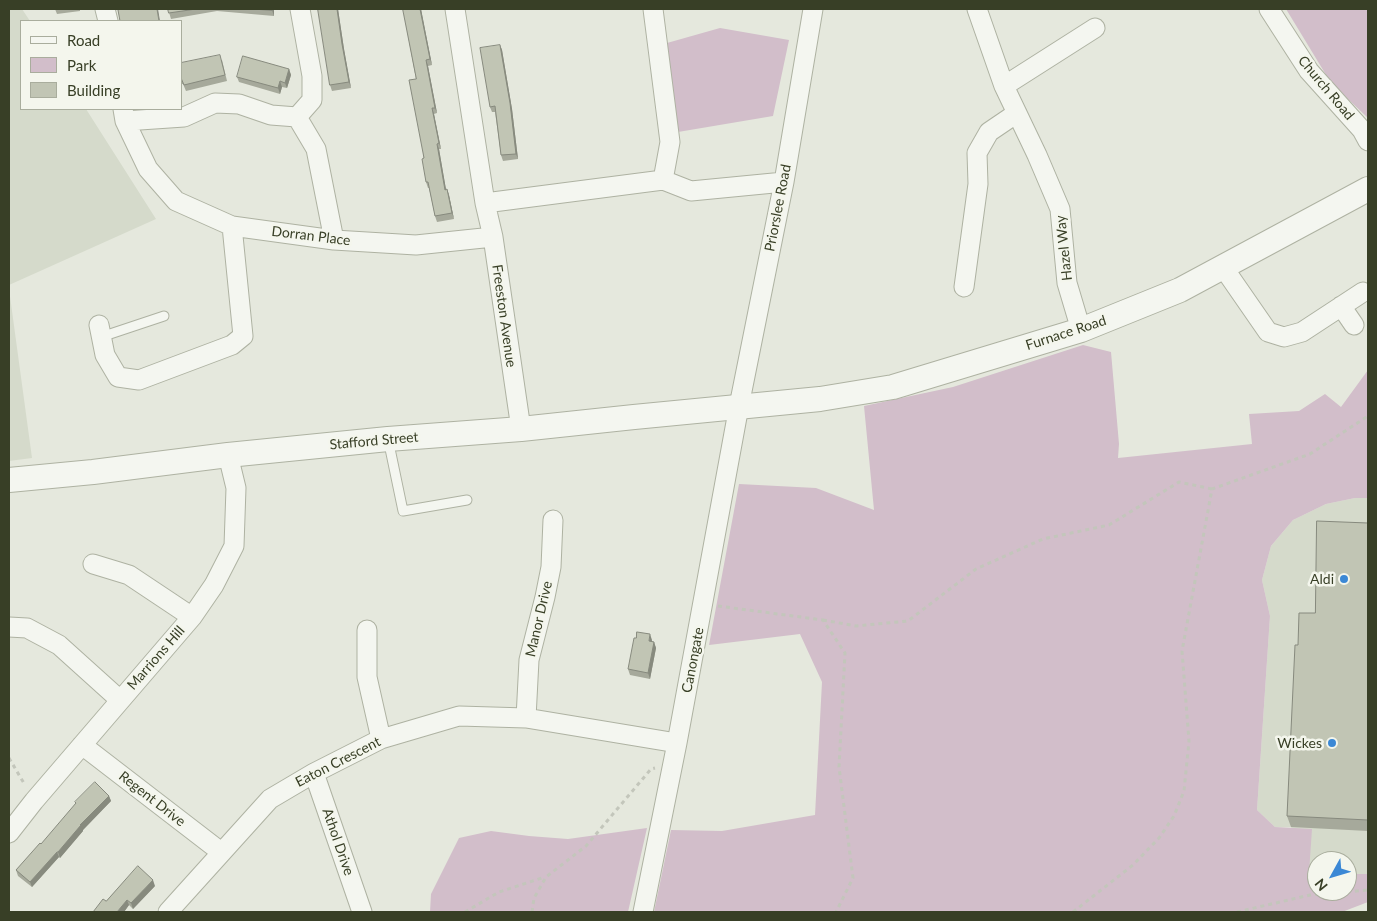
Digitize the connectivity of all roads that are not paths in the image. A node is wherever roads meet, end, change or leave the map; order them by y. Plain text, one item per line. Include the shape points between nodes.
1 (300, 9) edge
2 (455, 9) edge
3 (653, 9) edge
4 (814, 9) edge
5 (977, 9) edge
6 (1269, 9) edge
7 (1095, 28) dead end
8 (1004, 86) junction
9 (1017, 113) junction
10 (124, 115) edge
11 (297, 117) junction
12 (1368, 141) edge
13 (663, 180) junction
14 (784, 182) junction
15 (1368, 189) edge
16 (484, 203) junction
17 (232, 226) junction
18 (493, 237) junction
19 (334, 240) junction
20 (1223, 267) junction
21 (964, 287) dead end
22 (1364, 292) dead end
23 (1341, 306) junction
24 (164, 316) dead end
25 (1354, 325) dead end
26 (1081, 330) junction
27 (100, 331) joint
28 (739, 406) junction
29 (521, 429) junction
30 (388, 439) junction
31 (228, 455) junction
32 (9, 480) edge
33 (467, 500) dead end
34 (553, 520) dead end
35 (93, 564) dead end
36 (192, 617) junction
37 (9, 627) edge
38 (367, 630) dead end
39 (120, 700) junction
40 (526, 718) junction
41 (381, 739) junction
42 (82, 745) junction
43 (676, 751) junction
44 (314, 773) junction
45 (9, 833) edge
46 (221, 852) junction
47 (168, 912) edge
48 (362, 912) edge
49 (643, 912) edge

1 - 11 street via 312,76 312,100
2 - 16 street, Freeston Avenue
3 - 13 street via 670,142
4 - 14 street, Priorslee Road
5 - 8 street, Hazel Way
6 - 12 street, Church Road via 1309,72 1362,130
7 - 8 street
8 - 9 street, Hazel Way
9 - 21 street via 989,132 977,153 978,184
9 - 26 street, Hazel Way via 1060,209 1067,283
10 - 11 street via 184,117 215,103 239,104 271,115
10 - 17 street, Dorran Place via 148,169 176,201
11 - 19 street via 316,149
13 - 14 street via 691,191
13 - 16 street
14 - 28 street, Priorslee Road
15 - 20 street, Furnace Road
16 - 18 street, Freeston Avenue
17 - 19 street, Dorran Place
17 - 27 street via 243,336 232,345 139,380 118,377 105,355
18 - 19 street, Dorran Place via 416,245
18 - 29 street, Freeston Avenue
20 - 23 street via 1268,332 1284,337 1302,332
20 - 26 street, Furnace Road via 1180,290
22 - 23 street
23 - 25 street
24 - 27 lane
26 - 28 street, Furnace Road via 893,387 820,399
28 - 29 street, Stafford Street
28 - 43 street, Canongate
29 - 30 street, Stafford Street
30 - 31 street, Stafford Street
30 - 33 lane via 403,510
31 - 32 street, Stafford Street
31 - 36 street, Marrions Hill via 236,488 234,546 214,585
34 - 40 street, Manor Drive via 551,567 529,660
35 - 36 street via 129,575
36 - 39 street, Marrions Hill
37 - 39 street via 28,628 59,645
38 - 41 street via 367,677
39 - 42 street, Marrions Hill
40 - 41 street, Eaton Crescent via 459,716
40 - 43 street, Eaton Crescent
41 - 44 street, Eaton Crescent
42 - 45 street, Marrions Hill
42 - 46 street, Regent Drive
43 - 49 street, Canongate
44 - 46 street, Eaton Crescent via 270,799
44 - 48 street, Athol Drive
46 - 47 street, Eaton Crescent

